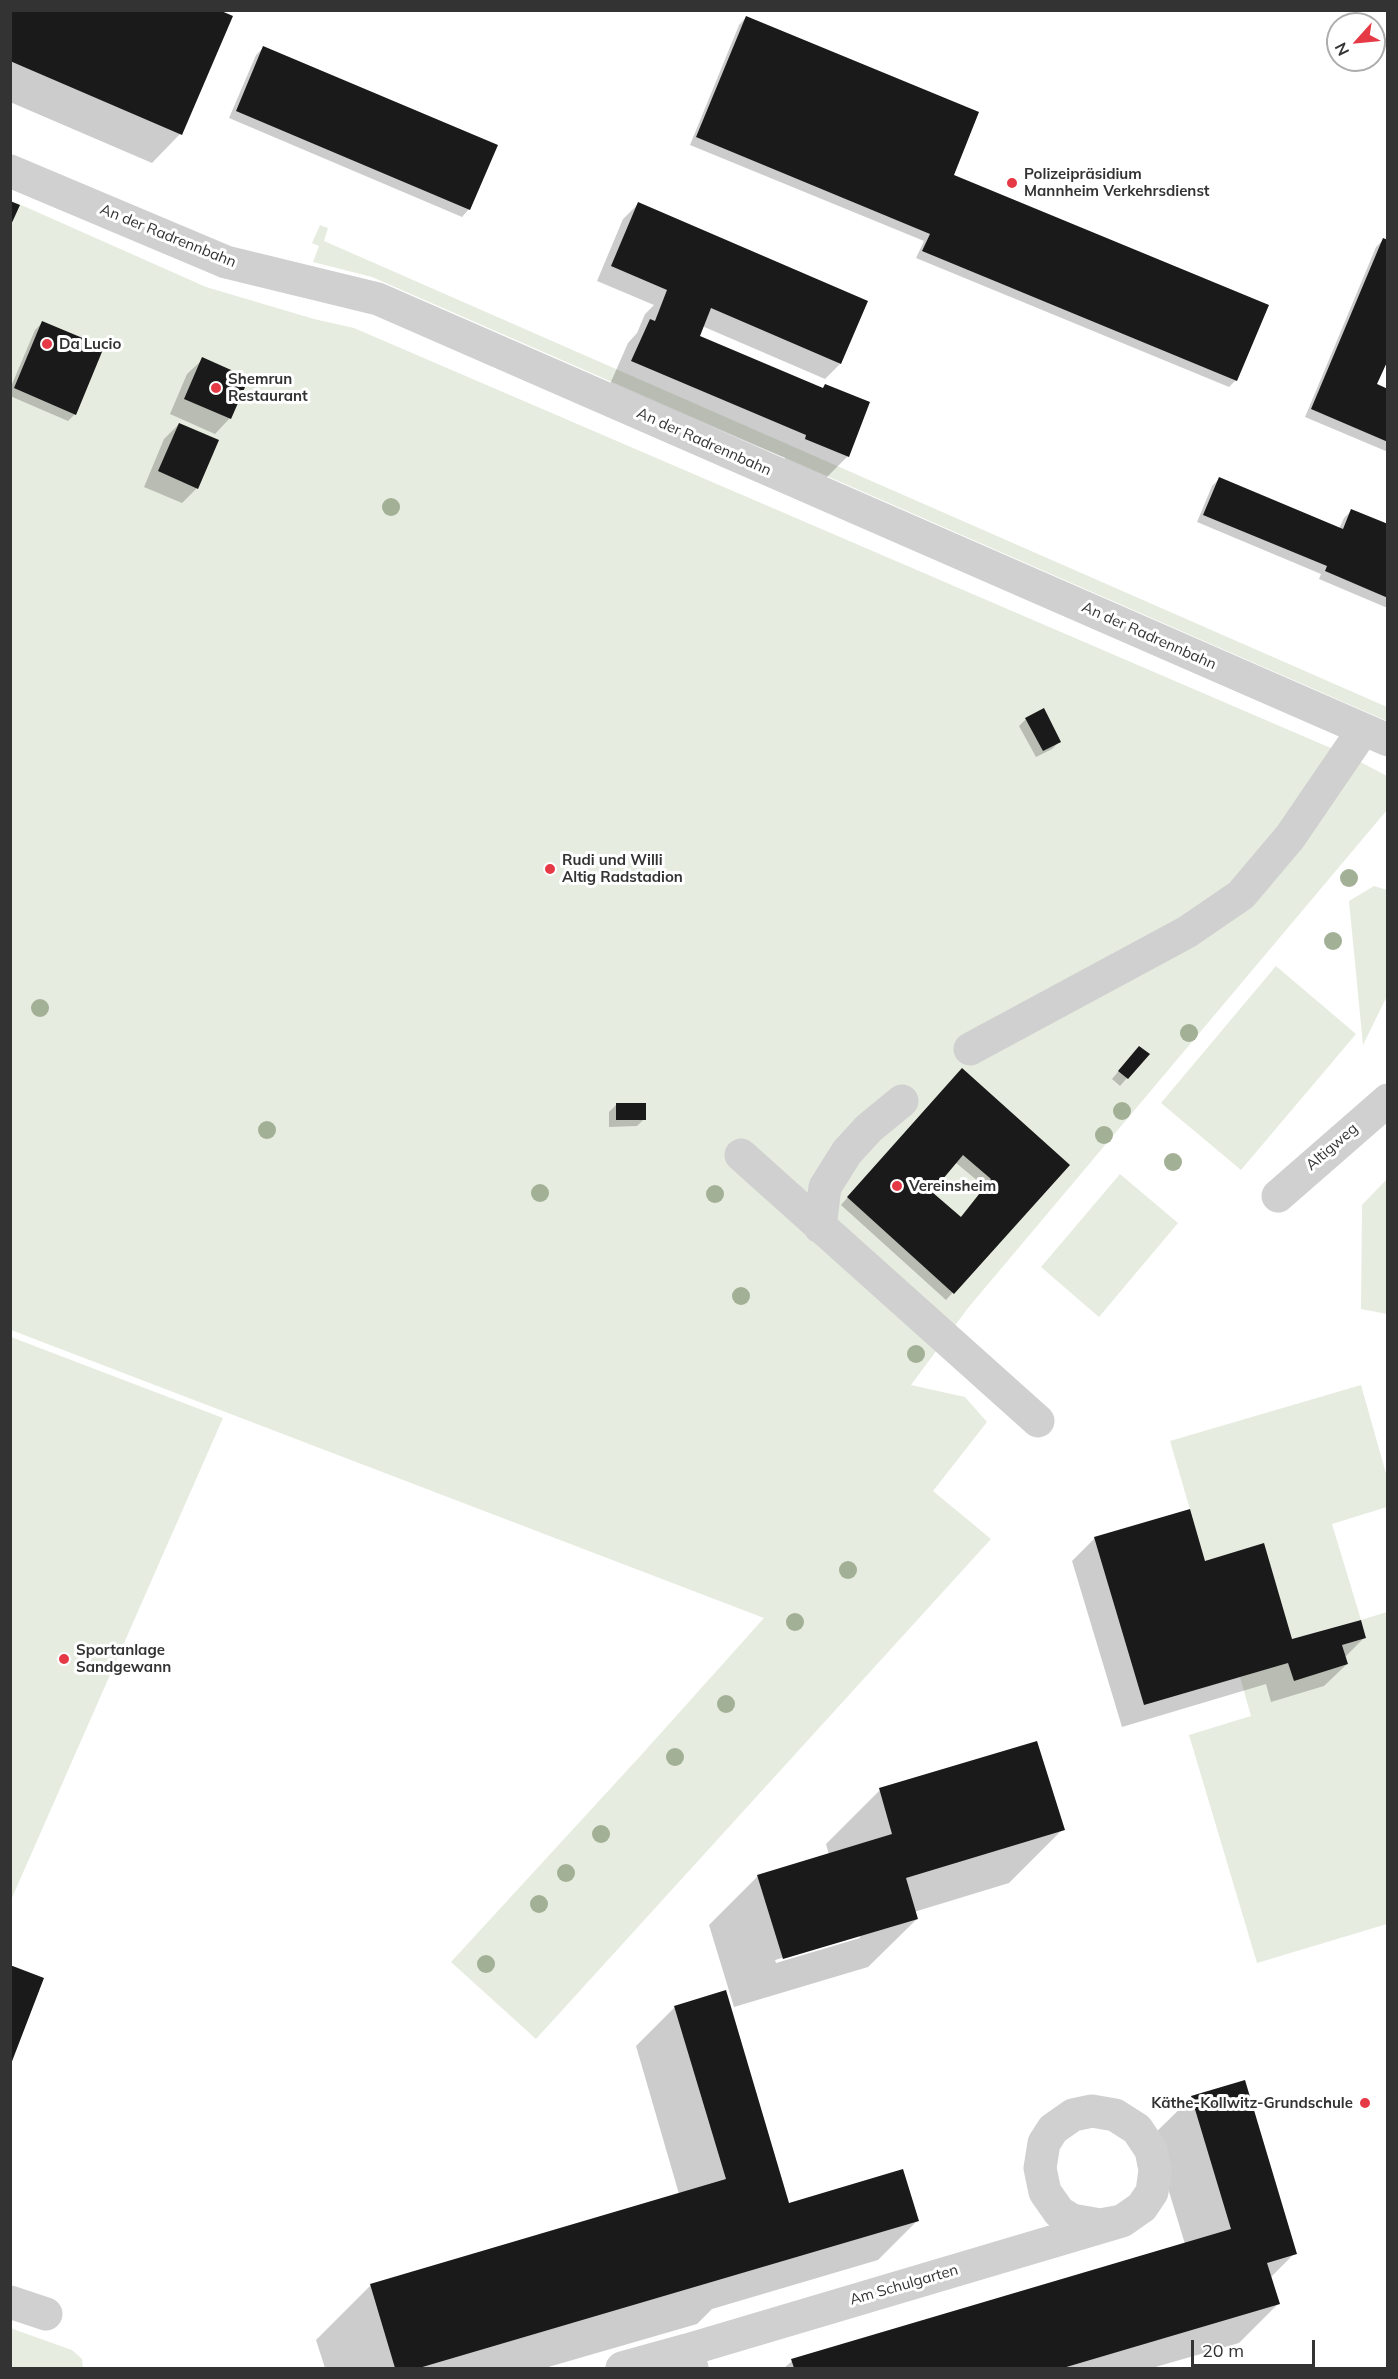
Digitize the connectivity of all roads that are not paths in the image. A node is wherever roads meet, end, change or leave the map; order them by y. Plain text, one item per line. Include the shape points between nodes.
1 (10, 171) edge
2 (1375, 735) edge
3 (970, 1049) dead end
4 (1388, 1100) edge
5 (902, 1101) dead end
6 (741, 1155) dead end
7 (1278, 1196) dead end
8 (820, 1227) junction
9 (1038, 1421) dead end
10 (1122, 2221) dead end
11 (10, 2302) edge
12 (46, 2314) dead end
13 (690, 2359) edge
14 (622, 2368) edge

1 - 2 street, An der Radrennbahn via 226,262 378,300
2 - 3 street via 1241,895 1186,932
4 - 7 street, Altigweg
5 - 8 street via 847,1152 825,1187
6 - 8 street
8 - 9 street
10 - 13 street, Am Schulgarten
11 - 12 street
13 - 14 street, Am Schulgarten

